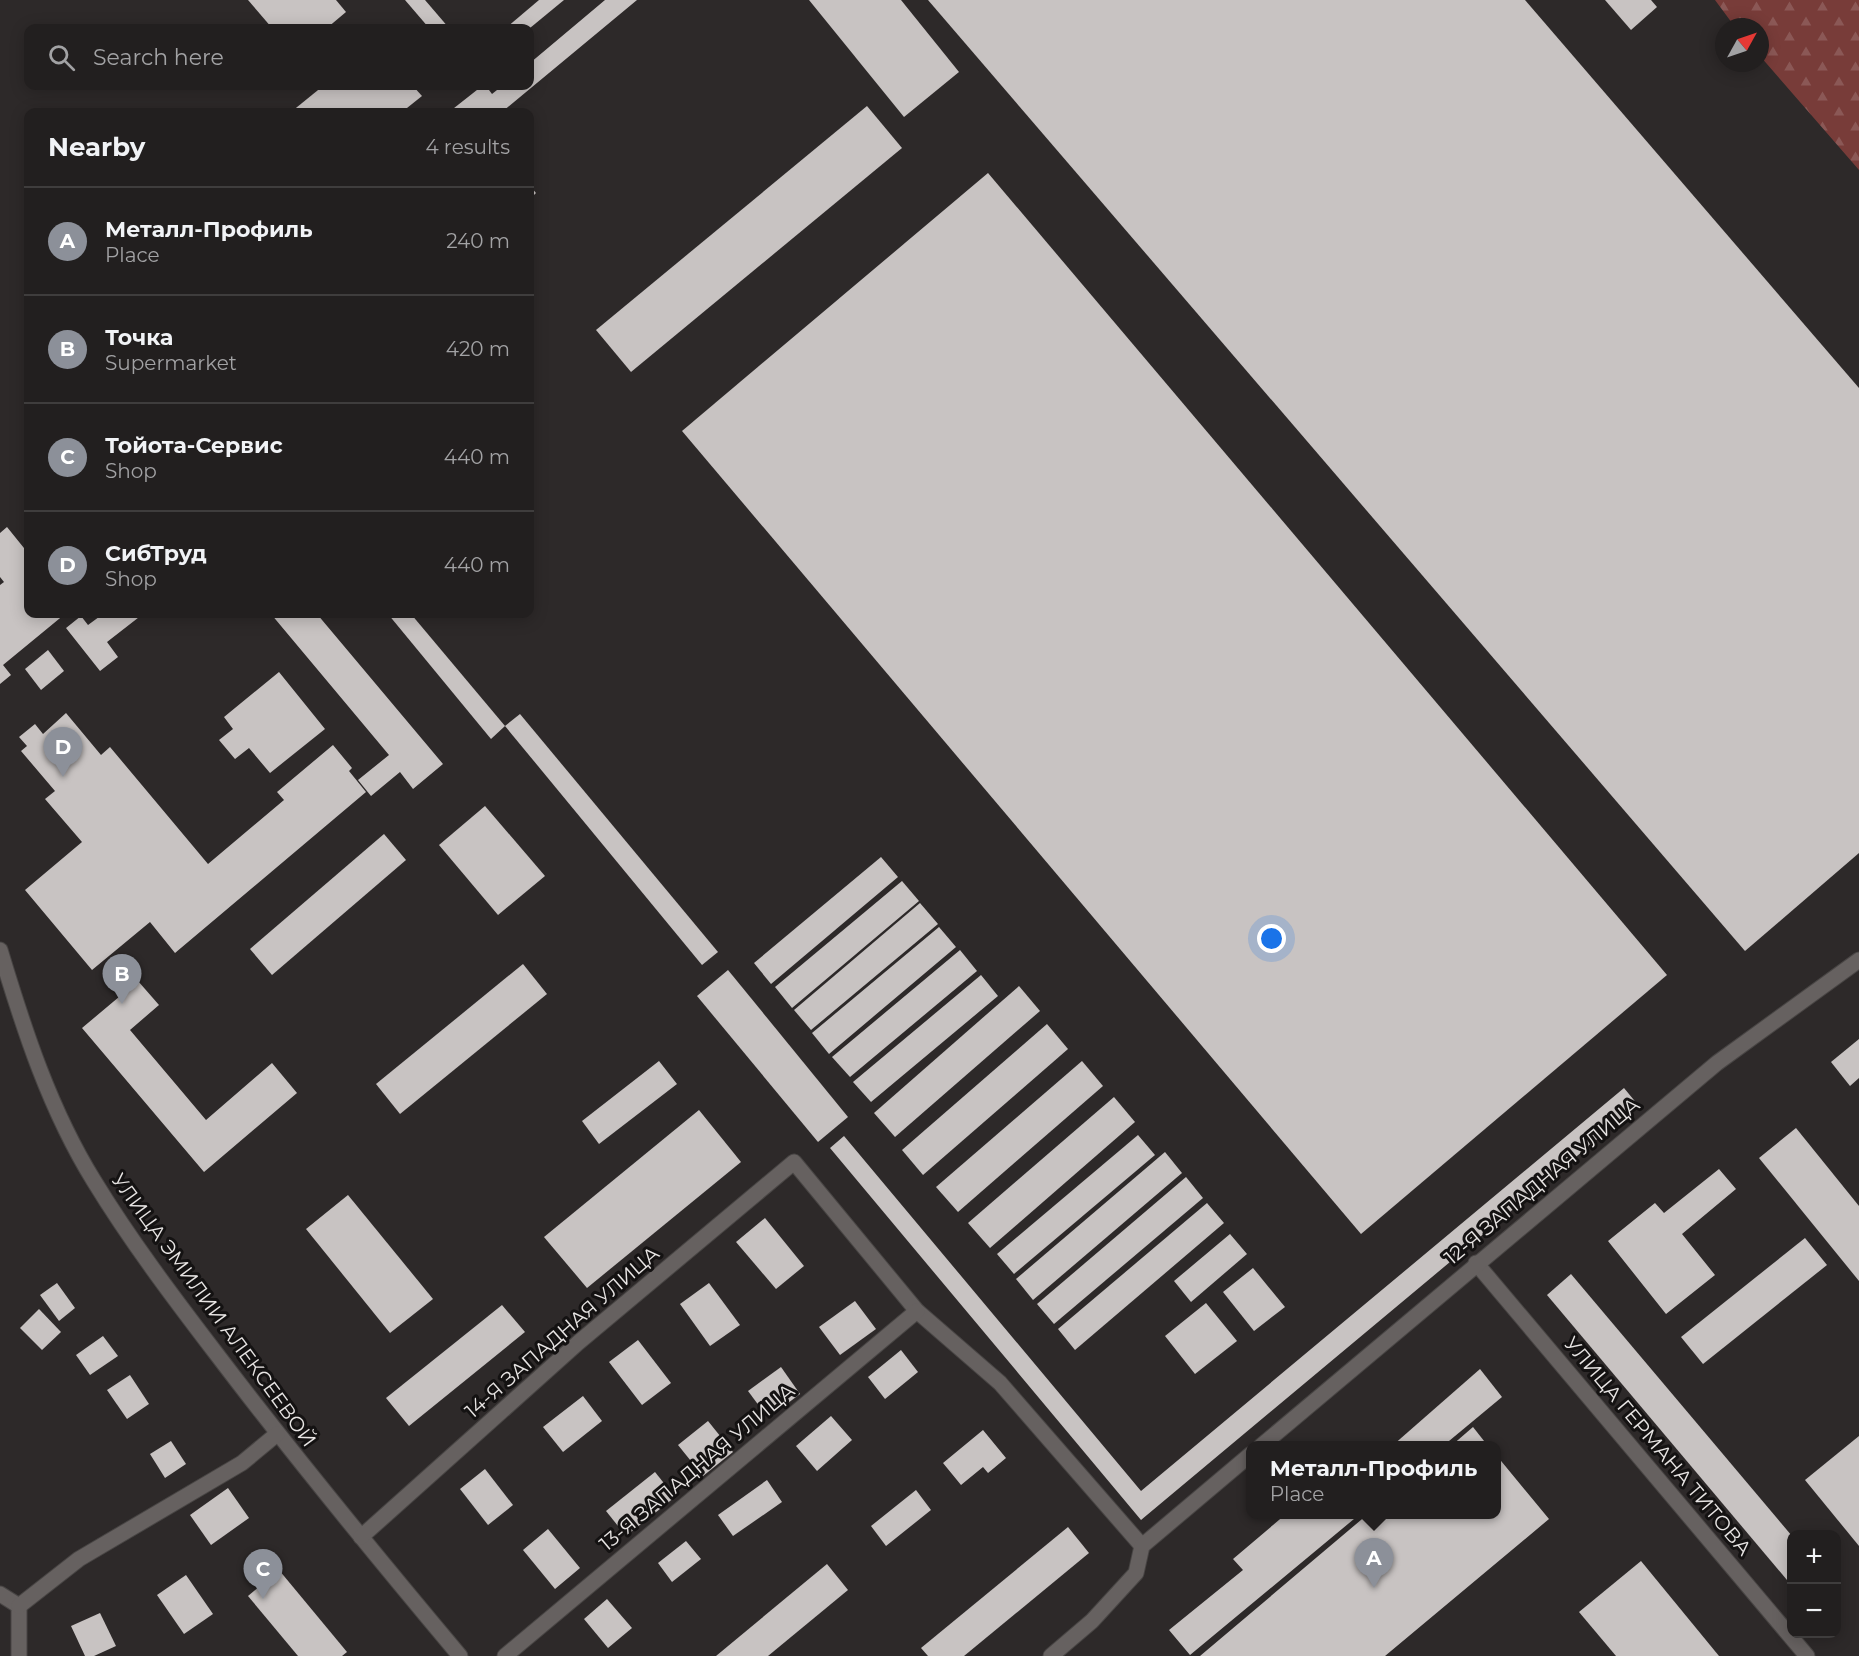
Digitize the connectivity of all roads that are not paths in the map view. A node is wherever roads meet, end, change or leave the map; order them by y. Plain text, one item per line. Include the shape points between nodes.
1 (0, 950) edge
2 (1859, 960) edge
3 (1476, 1263) junction
4 (916, 1311) junction
5 (277, 1434) junction
6 (1267, 1441) edge
7 (1246, 1458) edge
8 (361, 1537) junction
9 (1142, 1546) junction
10 (0, 1594) edge
11 (19, 1606) junction
12 (19, 1656) edge
13 (460, 1656) edge
14 (505, 1656) edge
15 (1051, 1656) edge
16 (1807, 1656) edge

1 - 5 street, УЛИЦА ЭМИЛИИ АЛЕКСЕЕВОЙ via 26,1036 63,1123 94,1180 185,1312
2 - 3 street, 12-Я ЗАПАДНАЯ УЛИЦА via 1716,1063
3 - 6 street, 12-Я ЗАПАДНАЯ УЛИЦА
3 - 16 street, УЛИЦА ГЕРМАНА ТИТОВА
4 - 8 street, 14-Я ЗАПАДНАЯ УЛИЦА via 794,1162 579,1342
4 - 9 street via 1000,1383
4 - 14 street, 13-Я ЗАПАДНАЯ УЛИЦА
5 - 8 street, УЛИЦА ЭМИЛИИ АЛЕКСЕЕВОЙ
5 - 11 street via 242,1463 80,1559
7 - 9 street
8 - 13 street, УЛИЦА ЭМИЛИИ АЛЕКСЕЕВОЙ
9 - 15 street via 1136,1573 1092,1621
10 - 11 street
11 - 12 street

